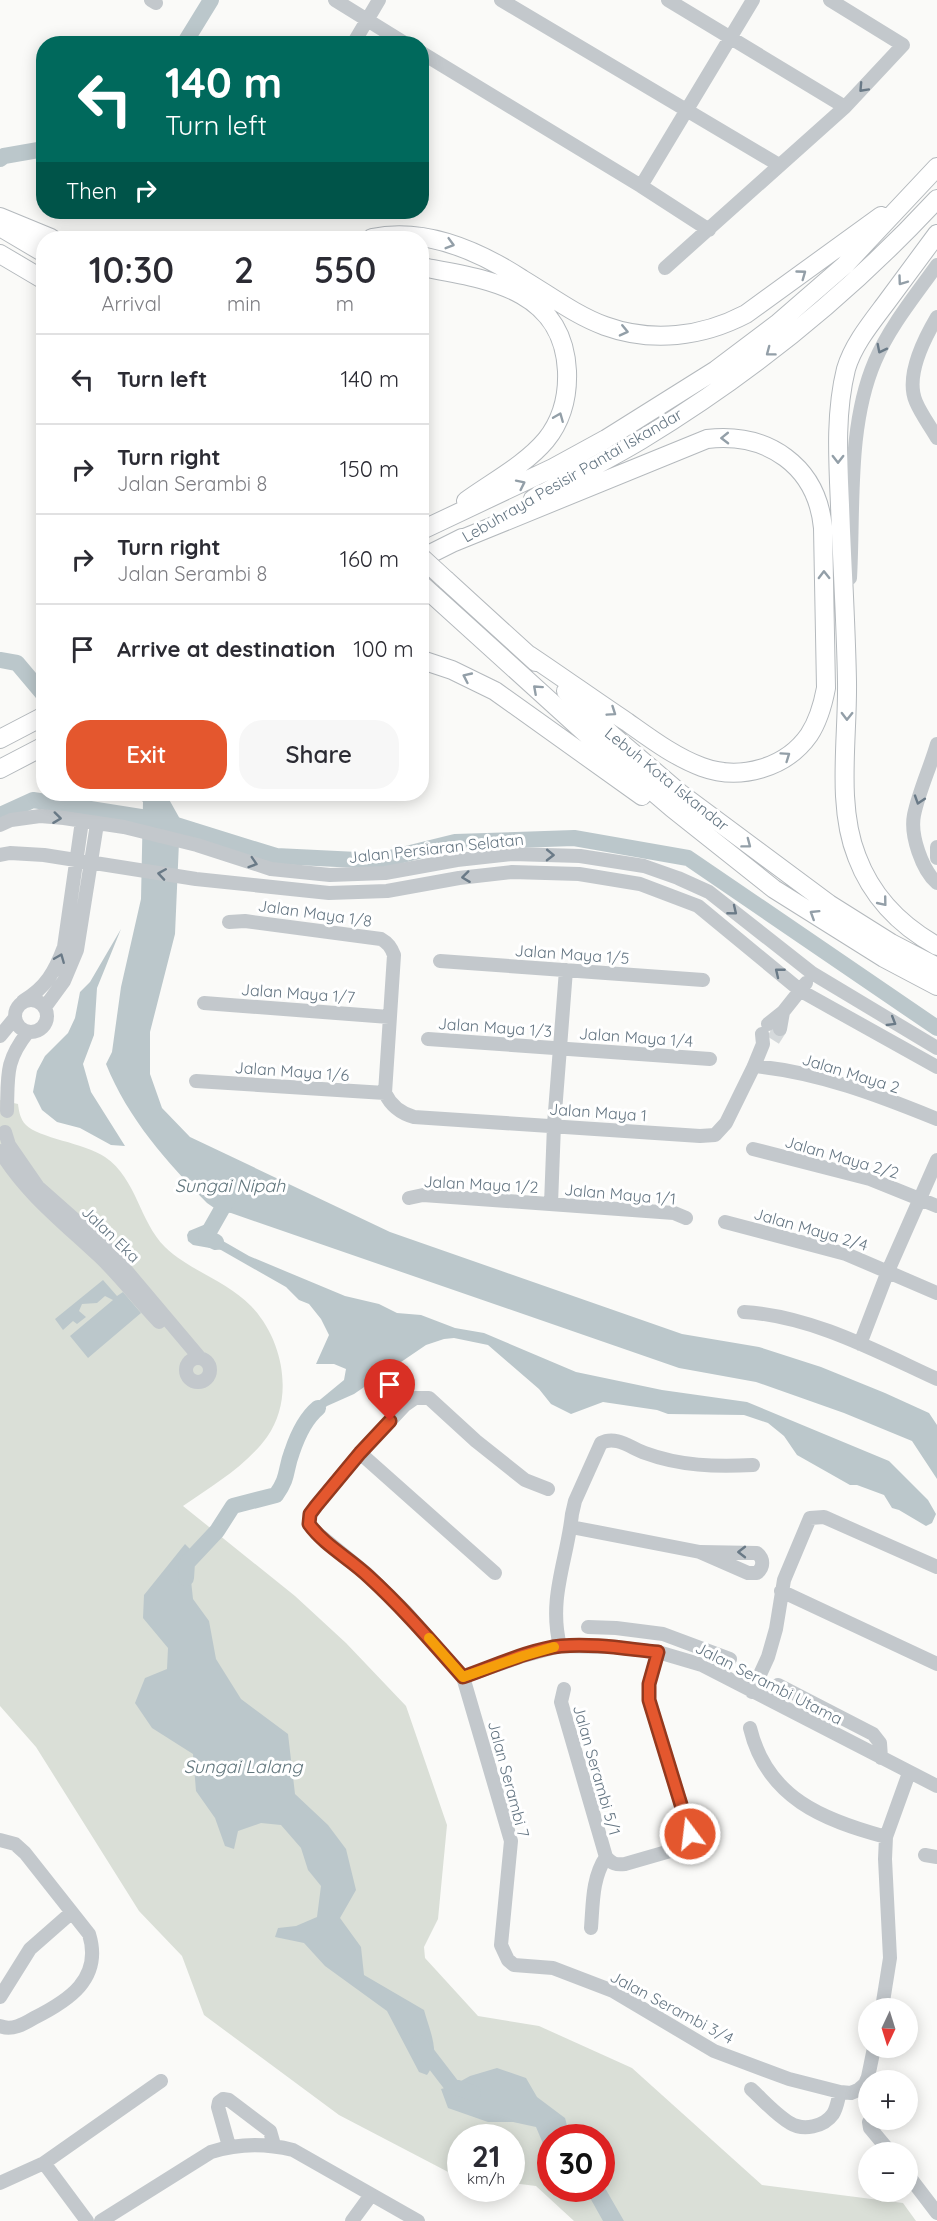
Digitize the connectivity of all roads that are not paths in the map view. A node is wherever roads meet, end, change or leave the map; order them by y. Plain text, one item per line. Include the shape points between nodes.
1 (335, 0) edge
2 (379, 0) edge
3 (501, 0) edge
4 (668, 0) edge
5 (753, 0) edge
6 (830, 0) edge
7 (367, 20) junction
8 (358, 36) edge
9 (393, 36) edge
10 (730, 38) junction
11 (429, 57) edge
12 (845, 107) junction
13 (687, 110) junction
14 (779, 165) junction
15 (937, 167) edge
16 (641, 186) junction
17 (937, 200) edge
18 (906, 202) junction
19 (0, 217) edge
20 (0, 227) edge
21 (709, 230) junction
22 (36, 232) edge
23 (937, 234) edge
24 (429, 240) edge
25 (36, 248) edge
26 (0, 254) edge
27 (937, 265) edge
28 (429, 268) edge
29 (664, 268) dead end
30 (36, 276) edge
31 (937, 317) edge
32 (937, 438) edge
33 (429, 526) edge
34 (429, 527) edge
35 (452, 543) junction
36 (429, 554) edge
37 (429, 564) edge
38 (429, 592) edge
39 (529, 655) junction
40 (429, 662) edge
41 (847, 681) junction
42 (36, 719) edge
43 (0, 739) edge
44 (937, 744) edge
45 (36, 750) edge
46 (36, 761) edge
47 (0, 769) edge
48 (0, 774) edge
49 (82, 821) junction
50 (97, 824) junction
51 (0, 825) edge
52 (937, 847) edge
53 (0, 855) edge
54 (44, 855) junction
55 (937, 858) edge
56 (76, 860) junction
57 (91, 862) junction
58 (123, 867) junction
59 (937, 883) edge
60 (774, 889) junction
61 (79, 890) junction
62 (229, 922) dead end
63 (937, 946) edge
64 (440, 961) dead end
65 (937, 967) edge
66 (566, 970) junction
67 (812, 973) junction
68 (703, 980) dead end
69 (937, 986) edge
70 (801, 990) junction
71 (23, 1001) junction
72 (204, 1003) dead end
73 (45, 1007) junction
74 (389, 1017) junction
75 (14, 1019) junction
76 (28, 1032) junction
77 (0, 1036) edge
78 (428, 1039) dead end
79 (560, 1048) junction
80 (937, 1048) edge
81 (710, 1059) dead end
82 (754, 1066) junction
83 (937, 1067) edge
84 (196, 1081) dead end
85 (385, 1093) junction
86 (3, 1109) edge
87 (937, 1119) edge
88 (554, 1125) junction
89 (2, 1133) edge
90 (753, 1149) dead end
91 (0, 1150) edge
92 (937, 1160) edge
93 (409, 1198) dead end
94 (921, 1199) junction
95 (550, 1204) junction
96 (937, 1206) edge
97 (686, 1218) dead end
98 (725, 1222) dead end
99 (888, 1271) junction
100 (937, 1293) edge
101 (744, 1312) dead end
102 (860, 1344) junction
103 (937, 1379) edge
104 (360, 1453) junction
105 (753, 1465) dead end
106 (548, 1489) dead end
107 (571, 1527) junction
108 (700, 1552) dead end
109 (937, 1567) edge
110 (495, 1573) dead end
111 (781, 1591) junction
112 (588, 1627) dead end
113 (616, 1628) junction
114 (560, 1646) junction
115 (614, 1647) junction
116 (707, 1650) junction
117 (658, 1652) junction
118 (730, 1659) dead end
119 (937, 1664) edge
120 (702, 1665) junction
121 (463, 1677) junction
122 (778, 1685) dead end
123 (564, 1689) dead end
124 (752, 1692) junction
125 (810, 1702) junction
126 (803, 1718) junction
127 (750, 1728) dead end
128 (881, 1758) junction
129 (909, 1773) junction
130 (937, 1786) edge
131 (886, 1837) junction
132 (0, 1839) edge
133 (606, 1857) junction
134 (71, 1913) junction
135 (591, 1928) dead end
136 (543, 1966) joint
137 (0, 1997) edge
138 (884, 1998) edge
139 (0, 2026) edge
140 (872, 2058) edge
141 (161, 2081) dead end
142 (751, 2089) dead end
143 (840, 2092) junction
144 (872, 2130) edge
145 (882, 2142) edge
146 (274, 2145) junction
147 (229, 2146) junction
148 (44, 2163) junction
149 (0, 2183) edge
150 (918, 2188) edge
151 (371, 2195) junction
152 (937, 2212) edge
153 (87, 2221) edge
154 (101, 2221) edge
155 (352, 2221) edge
156 (418, 2221) edge

1 - 7 street
2 - 7 street
3 - 13 street
4 - 10 street
5 - 10 street
6 -> 12 street via 903,45
7 - 8 street
7 - 9 street
10 - 12 street
10 - 13 street
11 - 16 street
12 - 14 street
13 - 14 street
13 - 16 street
14 - 21 street
15 - 18 highway, Lebuhraya Pesisir Pantai Iskandar
16 - 21 street
17 -> 35 highway, Lebuhraya Pesisir Pantai Iskandar via 859,277 728,383 640,440
24 -> 18 highway via 462,248 501,266 604,326 653,336 679,336 726,324 746,314 879,217
34 -> 18 highway, Lebuhraya Pesisir Pantai Iskandar via 606,439 716,370 845,266
19 - 22 highway
20 - 25 highway
21 - 29 street
23 -> 41 highway via 869,327 847,368 838,427
26 - 30 highway
27 -> 41 street via 882,346 861,407 854,485
33 -> 28 highway via 523,461 546,440 563,409 567,369 558,332 543,310 527,297 494,282
31 - 32 street via 922,345 912,388
35 - 36 highway, Lebuhraya Pesisir Pantai Iskandar
39 -> 35 highway via 670,752 702,767 745,772 777,762 810,734 821,712 826,688 823,528 820,508 809,484 792,463 769,447 740,438 707,439
37 - 39 highway, Lebuh Kota Iskandar, bridge
60 -> 38 highway, Lebuh Kota Iskandar via 603,749
39 -> 65 highway, Lebuh Kota Iskandar via 612,735 681,794 829,904
60 -> 40 highway via 495,691
41 -> 63 highway via 846,803 849,833 857,857 882,903
42 - 43 highway
44 -> 59 street via 914,817 921,863
45 - 47 highway
46 - 48 highway
49 - 50 street, Jalan Persiaran Selatan
51 -> 49 street, Jalan Persiaran Selatan via 40,816
49 - 56 street, Jalan Eka
50 - 57 street, Jalan Eka
50 -> 67 street, Jalan Persiaran Selatan via 197,845 271,869 330,875 385,873 512,854 580,856 644,866 709,891
52 - 55 street
53 - 54 street, Jalan Persiaran Selatan
54 - 56 street, Jalan Persiaran Selatan
54 - 61 street via 63,866
56 - 57 street, Jalan Persiaran Selatan
56 - 61 street, Jalan Eka
57 - 58 street, Jalan Persiaran Selatan
57 - 61 street, Jalan Eka
58 - 61 street via 101,870
70 -> 58 street, Jalan Persiaran Selatan via 698,906 640,884 579,874 512,872 387,891 329,893
69 -> 60 highway, Lebuh Kota Iskandar via 884,958
71 -> 61 street, Jalan Eka via 45,986 59,961
61 - 73 street, Jalan Eka via 77,950 64,981
62 - 74 street, Jalan Maya 1/8 via 245,921 387,942 394,956
64 - 66 street, Jalan Maya 1/5
66 - 68 street, Jalan Maya 1/5
66 - 79 street
67 - 70 street, Jalan Maya 1
67 -> 80 street, Jalan Persiaran Selatan
70 - 82 street, Jalan Maya 1 via 783,1012
70 - 83 street, Jalan Persiaran Selatan
71 - 73 street via 35,1000
71 - 75 street, Jalan Eka via 15,1009
72 - 74 street, Jalan Maya 1/7
73 - 76 street, Jalan Eka via 44,1025
74 - 85 street, Jalan Maya 1/8
75 - 76 street
75 - 77 street, Jalan Eka
76 - 86 street, Jalan Eka via 12,1055
78 - 79 street, Jalan Maya 1/3
79 - 81 street, Jalan Maya 1/4
79 - 88 street
82 - 87 street, Jalan Maya 2 via 866,1092
82 - 88 street, Jalan Maya 1 via 726,1123 715,1135
84 - 85 street, Jalan Maya 1/6
85 - 88 street, Jalan Maya 1 via 396,1108 414,1117
86 - 89 street, Jalan Eka via 10,1115 11,1124
88 - 95 street
89 - 91 street, Jalan Eka via 38,1187 108,1249 195,1360 101,1258 47,1209
90 - 94 street, Jalan Maya 2/2 via 870,1179
92 - 94 street
93 - 95 street, Jalan Maya 1/2 via 423,1195
94 - 96 street, Jalan Maya 2/2
94 - 99 street
95 - 97 street, Jalan Maya 1/1 via 674,1213
98 - 99 street, Jalan Maya 2/4 via 846,1254
99 - 100 street, Jalan Maya 2/4
99 - 102 street
101 - 102 street via 824,1329
102 - 103 street
104 - 106 street via 405,1405 424,1397 525,1480
104 - 110 street
104 - 121 street via 310,1514 309,1524 406,1612
105 - 107 street via 684,1463 606,1440 598,1448 575,1501
107 - 108 street
107 - 114 street via 555,1608
109 - 111 street via 817,1516 807,1524
111 - 119 street
111 - 124 street via 768,1657
112 - 113 street, Jalan Serambi Utama
113 - 115 street
113 - 116 street, Jalan Serambi Utama via 663,1634
114 - 115 street, Jalan Serambi Utama
114 - 121 street, Jalan Serambi Utama
115 - 117 street, Jalan Serambi Utama
116 - 118 street, Jalan Serambi Utama
116 - 120 street
117 - 120 street, Jalan Serambi Utama
117 - 133 street via 649,1700 689,1827 688,1842 625,1864 618,1865
120 - 124 street, Jalan Serambi Utama
121 - 136 street, Jalan Serambi 7 via 511,1840 503,1953 514,1965
122 - 125 street, Jalan Serambi Utama
123 - 133 street, Jalan Serambi 5/1 via 561,1702
124 - 126 street, Jalan Serambi Utama
125 - 126 street
125 - 128 street, Jalan Serambi Utama via 873,1734 880,1743
126 - 128 street, Jalan Serambi Utama
127 - 131 street via 757,1753 787,1794 816,1812
128 - 129 street, Jalan Serambi Utama
129 - 130 street, Jalan Serambi Utama
129 - 131 street
131 - 138 street via 890,1958
132 - 134 street via 26,1853
133 - 135 street, Jalan Serambi 5/1 via 598,1868
134 - 137 street via 30,1949
134 - 139 street via 89,1934 92,1944 91,1963 81,1986 60,2005 18,2027
136 - 143 street, Jalan Serambi 3/4 via 613,1991 714,2051 789,2079
140 - 143 street via 865,2084 851,2093
141 - 148 street
142 - 143 street via 788,2122 808,2127 832,2115
144 - 145 street
146 - 147 street
146 - 147 street via 270,2131 223,2099 218,2108
146 - 151 street via 301,2154
147 - 154 street via 211,2152
148 - 149 street
148 - 153 street
150 - 152 street
151 - 155 street
151 - 156 street

